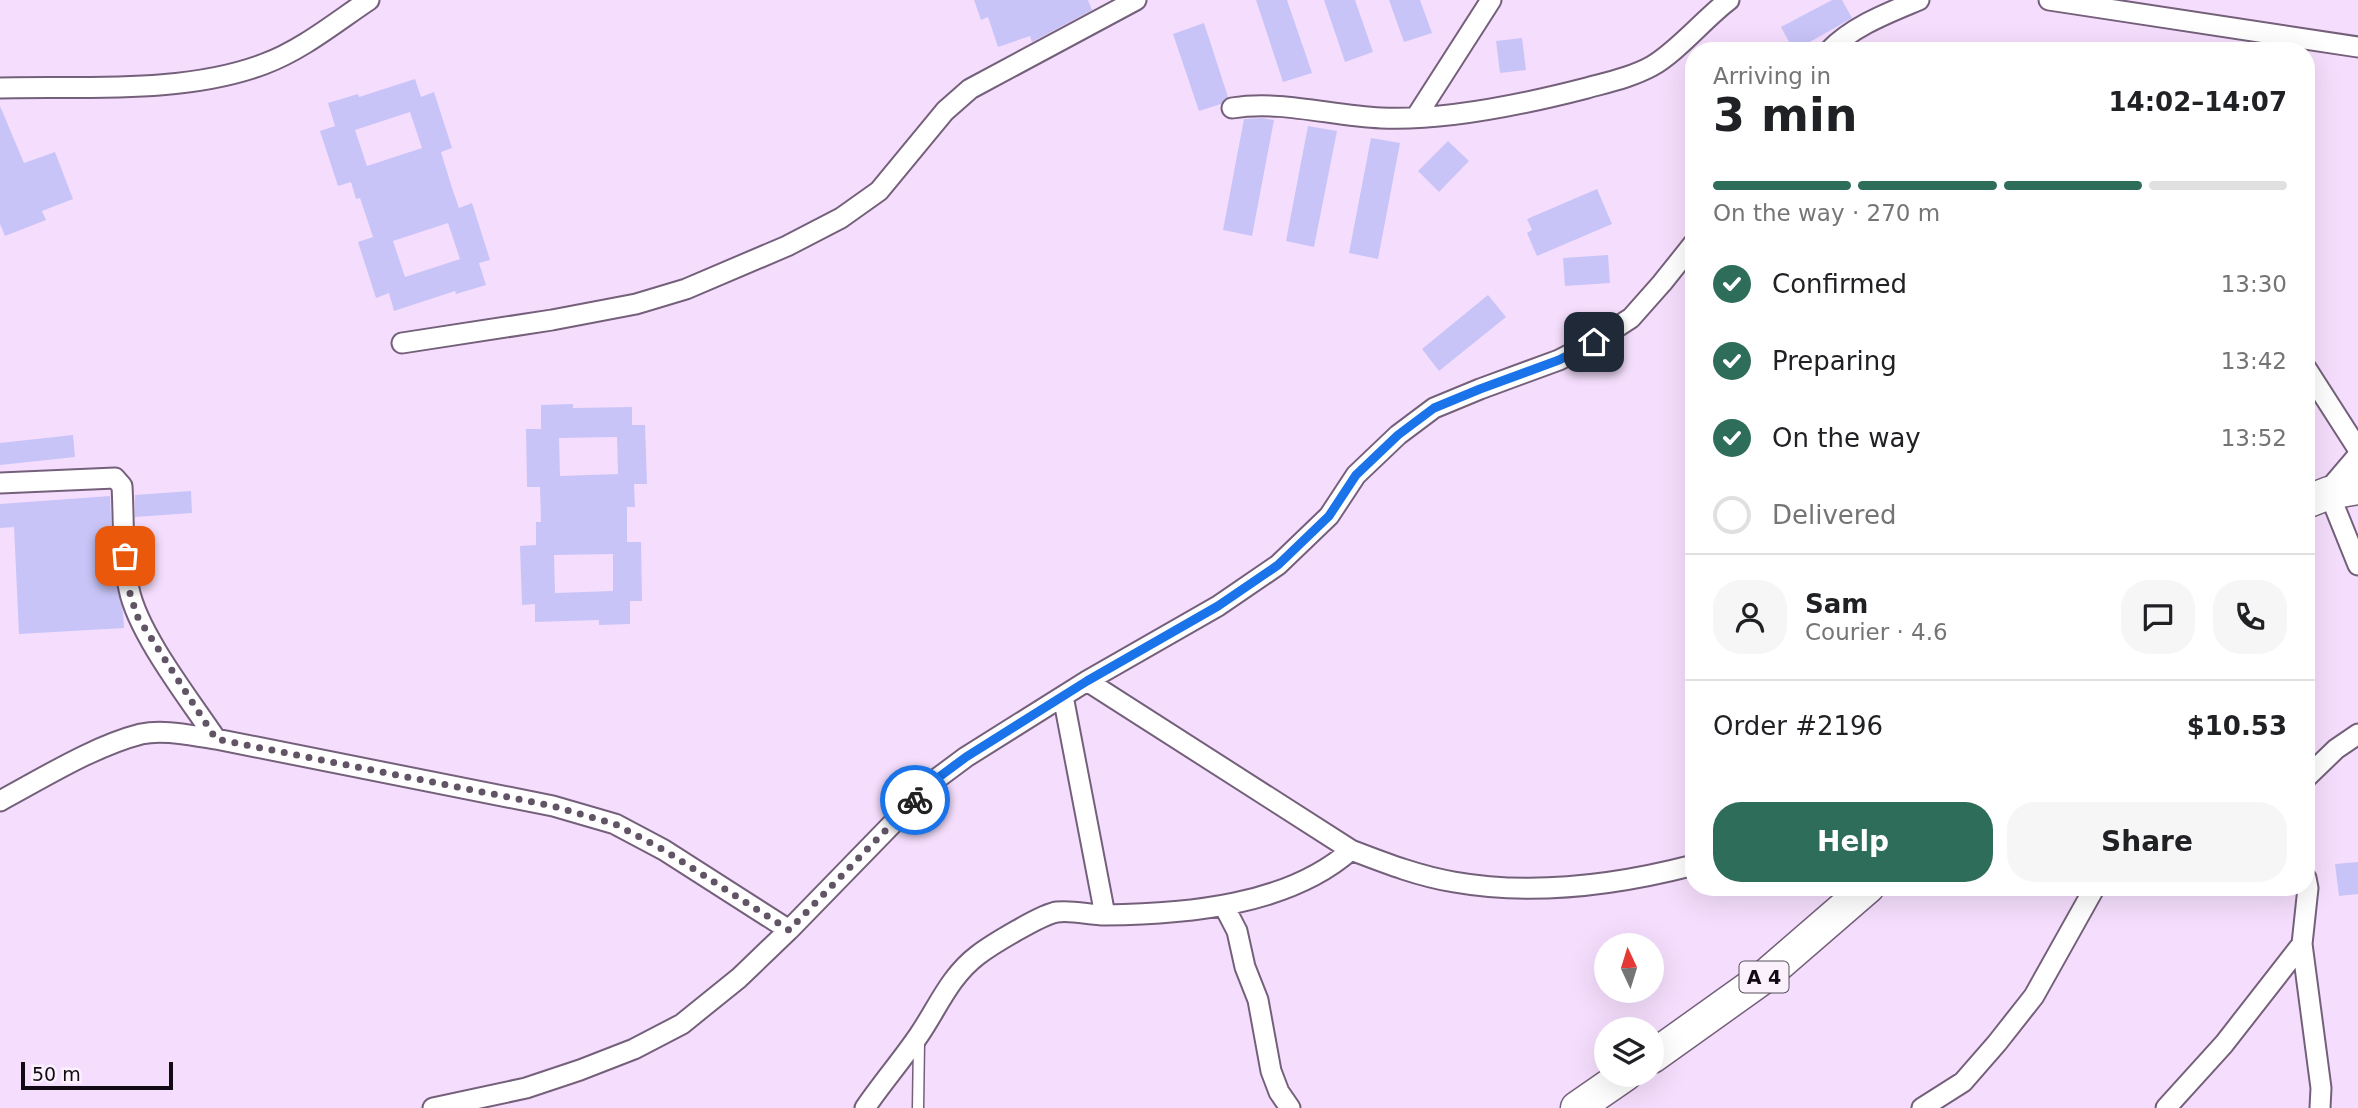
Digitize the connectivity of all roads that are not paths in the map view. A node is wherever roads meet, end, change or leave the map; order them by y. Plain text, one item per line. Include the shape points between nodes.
1 (369, 0) edge
2 (1136, 0) edge
3 (1491, 0) edge
4 (1730, 0) edge
5 (1919, 0) edge
6 (2049, 0) edge
7 (1117, 4) edge
8 (1839, 42) edge
9 (2358, 47) edge
10 (0, 88) edge
11 (1232, 108) dead end
12 (1416, 117) junction
13 (1685, 254) edge
14 (402, 343) dead end
15 (2315, 382) edge
16 (2358, 449) edge
17 (2358, 459) edge
18 (0, 483) edge
19 (2331, 494) edge
20 (2358, 565) edge
21 (1087, 681) junction
22 (1063, 696) junction
23 (2358, 734) edge
24 (216, 739) junction
25 (2315, 769) edge
26 (0, 801) edge
27 (1351, 850) junction
28 (1685, 867) edge
29 (1858, 896) edge
30 (2090, 896) edge
31 (2307, 896) edge
32 (1224, 906) junction
33 (1105, 915) junction
34 (789, 930) junction
35 (2302, 944) junction
36 (919, 1035) junction
37 (1664, 1048) edge
38 (1607, 1087) edge
39 (433, 1108) edge
40 (866, 1108) edge
41 (918, 1108) edge
42 (1290, 1108) edge
43 (1577, 1108) edge
44 (1922, 1108) edge
45 (2166, 1108) edge
46 (2320, 1108) edge

1 - 10 street via 296,48 225,75 170,84
2 - 7 street
3 - 12 street
4 - 12 street via 1655,64 1632,76 1531,101
5 - 8 street via 1880,16
6 - 9 street
7 - 14 street via 970,89 945,111 879,191 841,218 787,246 686,289 636,304
11 - 12 street via 1283,106 1375,118
13 - 21 street via 1631,318 1559,360 1434,408 1356,475 1329,516 1278,565 1218,606
15 - 16 street
17 - 19 street
18 - 24 street via 115,478 122,486 125,556 137,616
19 - 20 street
21 - 22 street
21 - 27 street
22 - 33 street
22 - 34 street via 935,780
23 - 25 street
24 - 26 street via 143,734 103,748
24 - 34 street via 553,806 615,824
27 - 28 street via 1427,876 1501,888 1570,887
27 - 32 street via 1304,881
29 - 37 highway, A 4 via 1764,977
30 - 44 street via 2034,996 1997,1043 1963,1082
31 - 35 street
32 - 33 street
32 - 42 street via 1258,1000 1271,1071
33 - 36 street via 1056,912 1000,940 951,982
34 - 39 street via 682,1024 634,1049 526,1087
35 - 45 street via 2224,1044
35 - 46 street
36 - 40 street
36 - 41 lane
38 - 43 highway

